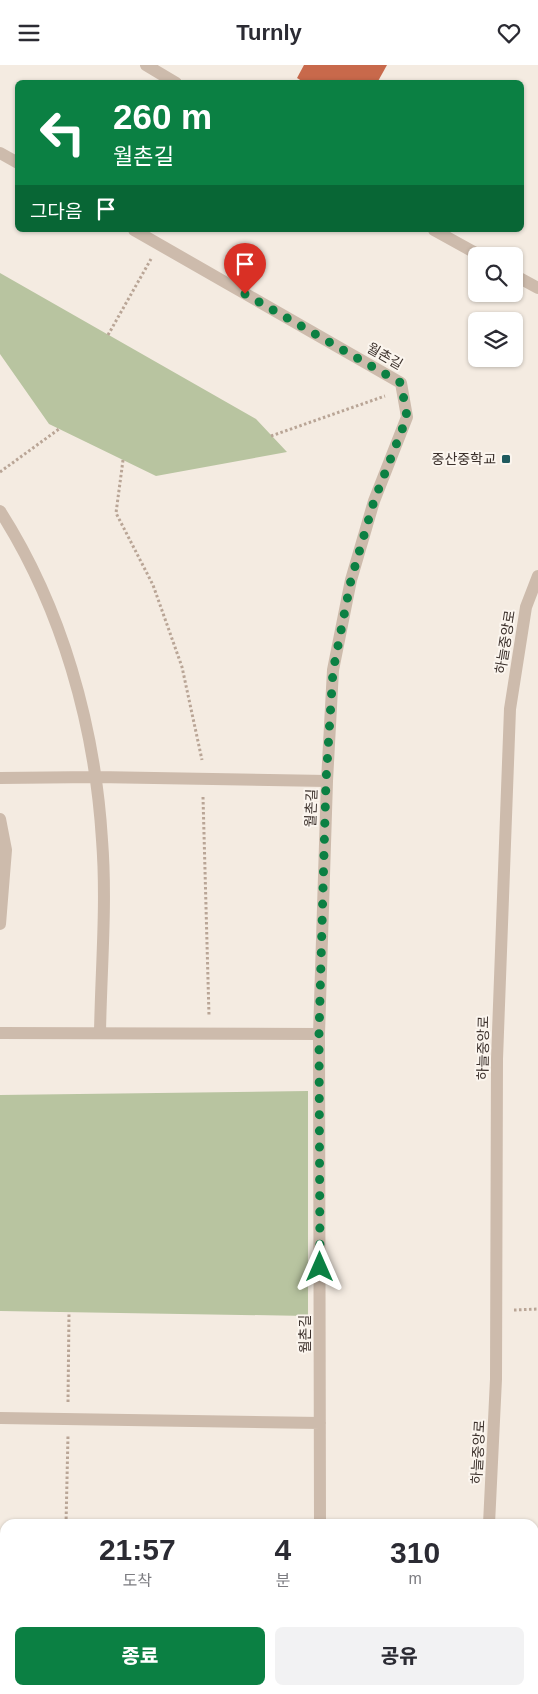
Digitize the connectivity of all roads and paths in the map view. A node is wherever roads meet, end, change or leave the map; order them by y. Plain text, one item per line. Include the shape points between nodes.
1 (146, 65) edge
2 (171, 80) edge
3 (0, 153) edge
4 (15, 161) edge
5 (138, 232) edge
6 (438, 232) edge
7 (159, 244) junction
8 (468, 249) edge
9 (523, 280) edge
10 (538, 288) edge
11 (108, 335) dead end
12 (385, 396) dead end
13 (59, 429) dead end
14 (271, 436) dead end
15 (123, 460) dead end
16 (0, 472) edge
17 (0, 511) edge
18 (538, 576) edge
19 (202, 761) dead end
20 (96, 777) junction
21 (0, 778) edge
22 (326, 781) junction
23 (203, 796) dead end
24 (0, 819) edge
25 (0, 924) edge
26 (209, 1020) dead end
27 (0, 1033) edge
28 (100, 1033) junction
29 (319, 1034) junction
30 (538, 1309) edge
31 (496, 1310) junction
32 (0, 1418) edge
33 (320, 1423) junction
34 (320, 1519) edge
35 (489, 1519) edge

1 - 2 street
3 - 4 street
5 - 7 street, 월촌길
6 - 8 street
7 - 11 path
7 - 22 street, 월촌길 via 401,383 407,417 374,501 351,580 333,671
9 - 10 street
12 - 14 path
13 - 16 path
15 - 19 path via 116,513 153,585 182,667
17 - 20 street via 23,551 55,623 81,698
18 - 31 street, 하늘중앙로 via 526,607 510,709 497,1059
20 - 21 street
20 - 22 street
20 - 28 street via 102,841
22 - 29 street, 월촌길
23 - 26 path
24 - 25 street via 6,850
27 - 28 street
28 - 29 street
29 - 33 street, 월촌길
30 - 31 path
31 - 35 street, 하늘중앙로
32 - 33 street
33 - 34 street, 월촌길

